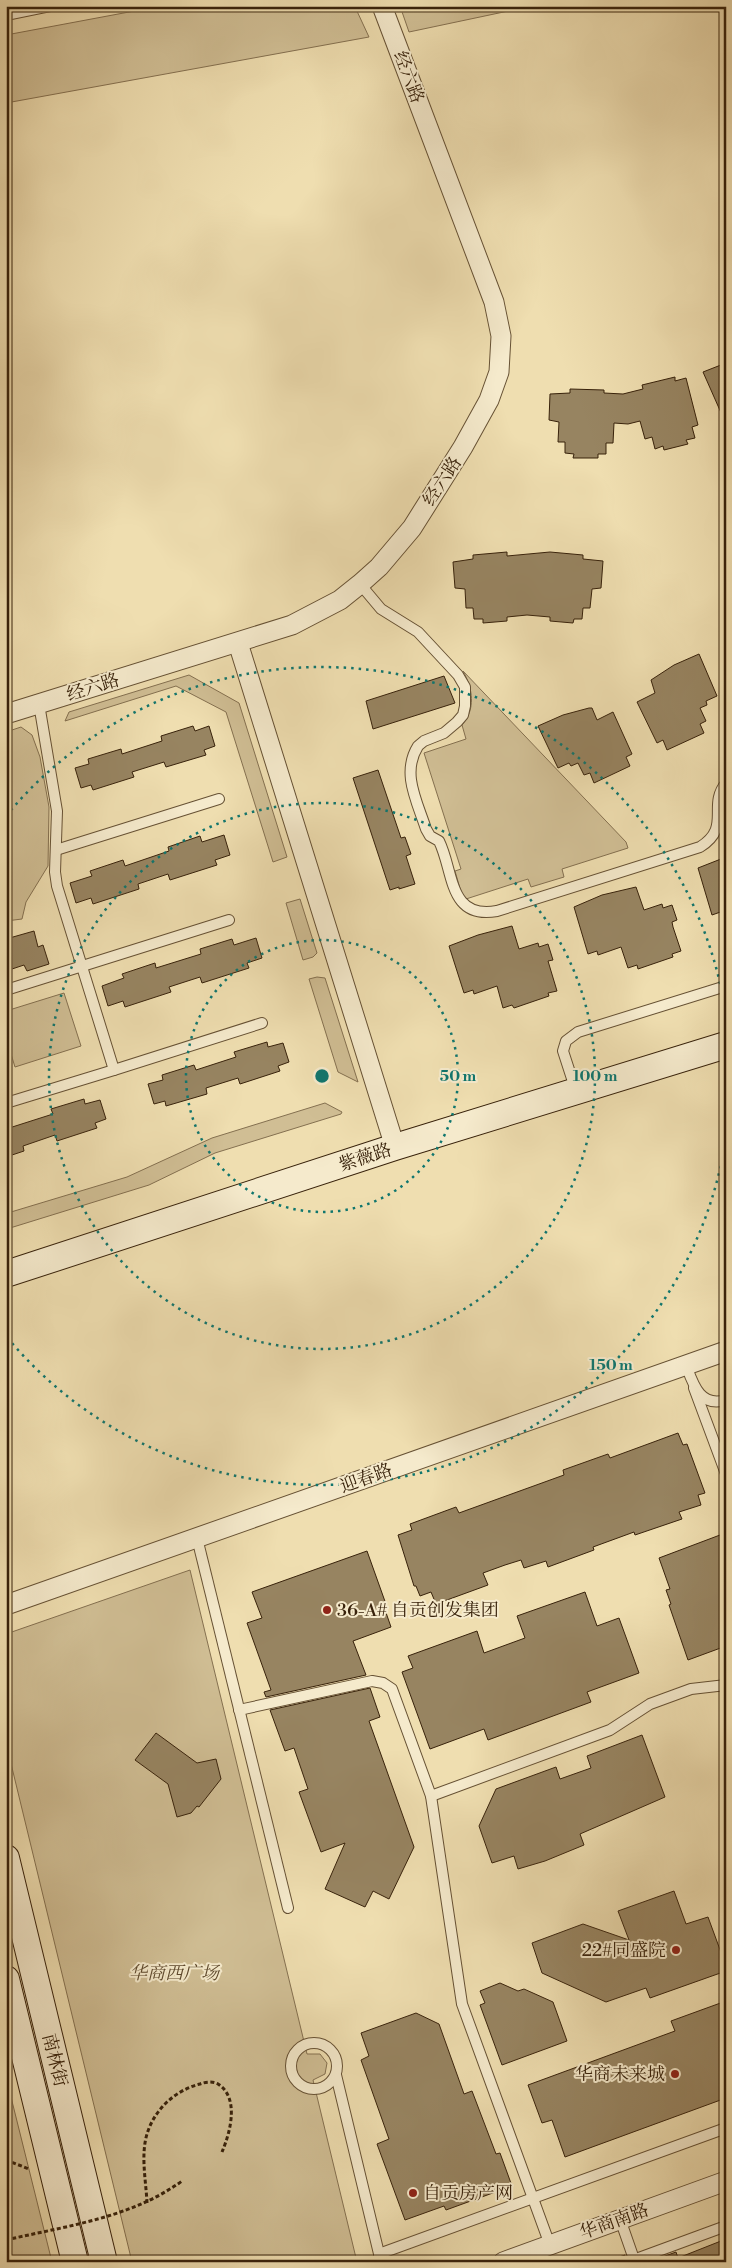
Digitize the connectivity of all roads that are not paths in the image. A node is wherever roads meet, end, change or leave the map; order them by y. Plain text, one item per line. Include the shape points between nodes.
1 (50, 6) edge
2 (382, 6) edge
3 (6, 15) edge
4 (360, 584) junction
5 (238, 643) junction
6 (39, 704) junction
7 (6, 714) edge
8 (726, 783) edge
9 (219, 799) dead end
10 (56, 850) junction
11 (229, 920) dead end
12 (82, 966) junction
13 (726, 986) edge
14 (6, 990) edge
15 (262, 1023) dead end
16 (726, 1029) edge
17 (726, 1045) edge
18 (114, 1070) junction
19 (576, 1092) junction
20 (6, 1103) edge
21 (393, 1140) junction
22 (6, 1255) edge
23 (6, 1274) edge
24 (726, 1351) edge
25 (686, 1365) junction
26 (694, 1388) junction
27 (726, 1400) edge
28 (726, 1474) edge
29 (197, 1538) junction
30 (6, 1605) edge
31 (726, 1685) edge
32 (239, 1710) junction
33 (431, 1796) junction
34 (6, 1858) edge
35 (288, 1908) dead end
36 (6, 1979) edge
37 (336, 2075) junction
38 (322, 2088) junction
39 (345, 2114) junction
40 (726, 2128) edge
41 (726, 2181) edge
42 (533, 2198) junction
43 (620, 2220) junction
44 (726, 2226) edge
45 (550, 2245) junction
46 (380, 2258) edge
47 (632, 2261) edge
48 (74, 2262) edge
49 (104, 2262) edge
50 (503, 2262) edge

1 - 3 lane
2 - 4 street, 经六路 via 494,302 500,336 500,372 475,428 412,528
4 - 5 street, 经六路 via 314,615
4 - 8 lane via 381,609 418,632 465,687 463,715 452,728 418,746 409,768 428,833 439,841 456,893 471,910 478,913 497,911 700,847 715,835 719,826 719,796
5 - 6 street, 经六路
5 - 21 street
6 - 7 street, 经六路
6 - 10 lane via 56,803
9 - 10 lane
10 - 12 lane via 57,886
11 - 12 lane
12 - 14 lane
12 - 18 lane
13 - 19 lane via 570,1037 563,1052
15 - 18 lane
16 - 21 main road, 紫薇路
17 - 19 main road, 紫薇路
18 - 20 lane
19 - 21 main road, 紫薇路
21 - 22 main road, 紫薇路
21 - 23 main road, 紫薇路
24 - 25 street, 迎春路
25 - 26 lane
25 - 29 street, 迎春路
26 - 27 lane via 706,1400
26 - 28 lane
29 - 30 street, 迎春路
29 - 32 lane
31 - 33 lane via 691,1689 650,1704 610,1730
32 - 33 lane via 365,1682 383,1683 396,1697
32 - 35 lane
33 - 42 lane via 460,1994
34 - 49 main road, 南林街
36 - 48 main road, 南林街
37 - 38 lane
37 - 38 lane via 337,2061 328,2048 312,2043 298,2050 290,2064 294,2080 307,2089
37 - 39 lane
38 - 39 lane via 339,2102
39 - 46 lane
40 - 42 lane
41 - 43 street, 华商南路
42 - 45 lane
42 - 46 lane
43 - 45 street, 华商南路
43 - 47 lane
44 - 47 lane
45 - 50 street, 华商南路

